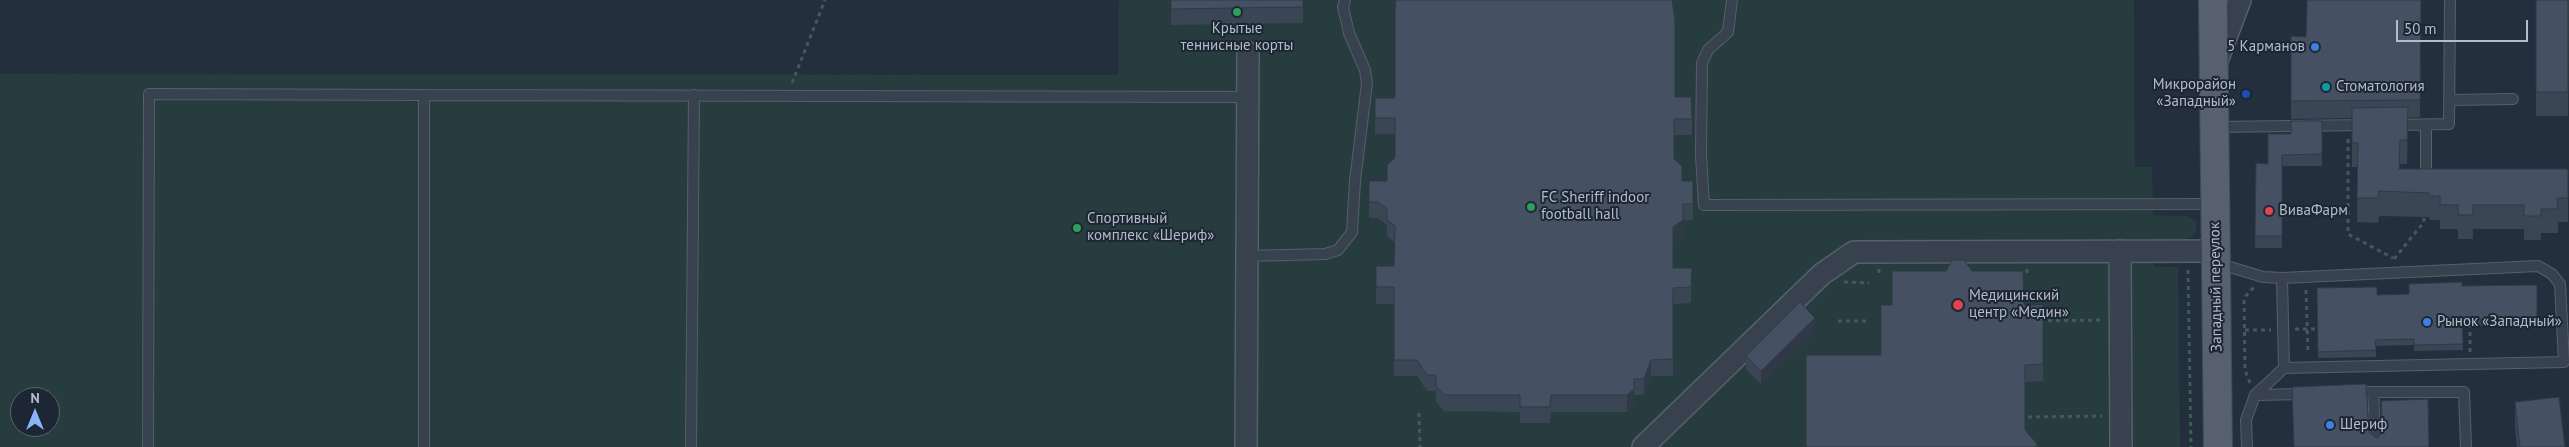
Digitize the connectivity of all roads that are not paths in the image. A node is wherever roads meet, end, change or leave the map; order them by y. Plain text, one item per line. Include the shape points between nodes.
1 (1345, 0) edge
2 (1732, 0) edge
3 (2213, 0) edge
4 (2240, 0) edge
5 (2450, 0) edge
6 (1248, 53) dead end
7 (2213, 70) junction
8 (424, 95) junction
9 (694, 96) junction
10 (1248, 97) junction
11 (2513, 99) dead end
12 (2450, 100) junction
13 (2426, 125) junction
14 (2214, 126) junction
15 (2445, 178) edge
16 (2215, 204) junction
17 (2120, 251) junction
18 (1247, 256) junction
19 (2216, 257) junction
20 (2282, 278) junction
21 (2284, 368) junction
22 (2344, 392) edge
23 (2374, 392) junction
24 (2314, 394) edge
25 (2254, 395) junction
26 (148, 447) edge
27 (424, 447) edge
28 (691, 447) edge
29 (1246, 447) edge
30 (1643, 447) edge
31 (2120, 447) edge
32 (2218, 447) edge
33 (2247, 447) edge
34 (2376, 447) edge
35 (2466, 447) edge

1 - 18 lane via 1343,7 1349,33 1367,83 1352,232 1338,250 1325,254
2 - 16 lane via 1728,32 1708,50 1702,63 1704,205
3 - 7 main road, Западный переулок
4 - 7 street
5 - 12 lane
6 - 10 street
7 - 14 main road, Западный переулок
8 - 9 lane
8 - 26 lane via 149,94
8 - 27 lane
9 - 10 lane
9 - 28 lane
10 - 18 street
11 - 12 lane
12 - 13 lane via 2449,124
13 - 14 lane
13 - 15 lane via 2426,178
14 - 16 main road, Западный переулок
16 - 19 main road, Западный переулок
17 - 19 street via 2188,251
17 - 30 street via 1854,252 1822,274
17 - 31 street
18 - 29 street
19 - 20 lane via 2263,277
19 - 32 main road, Западный переулок
20 - 21 lane
20 - 21 lane via 2538,266 2552,274 2560,284 2564,362
21 - 25 lane
22 - 23 lane
23 - 34 lane
23 - 35 lane via 2464,392
24 - 25 lane
25 - 33 lane via 2246,420

